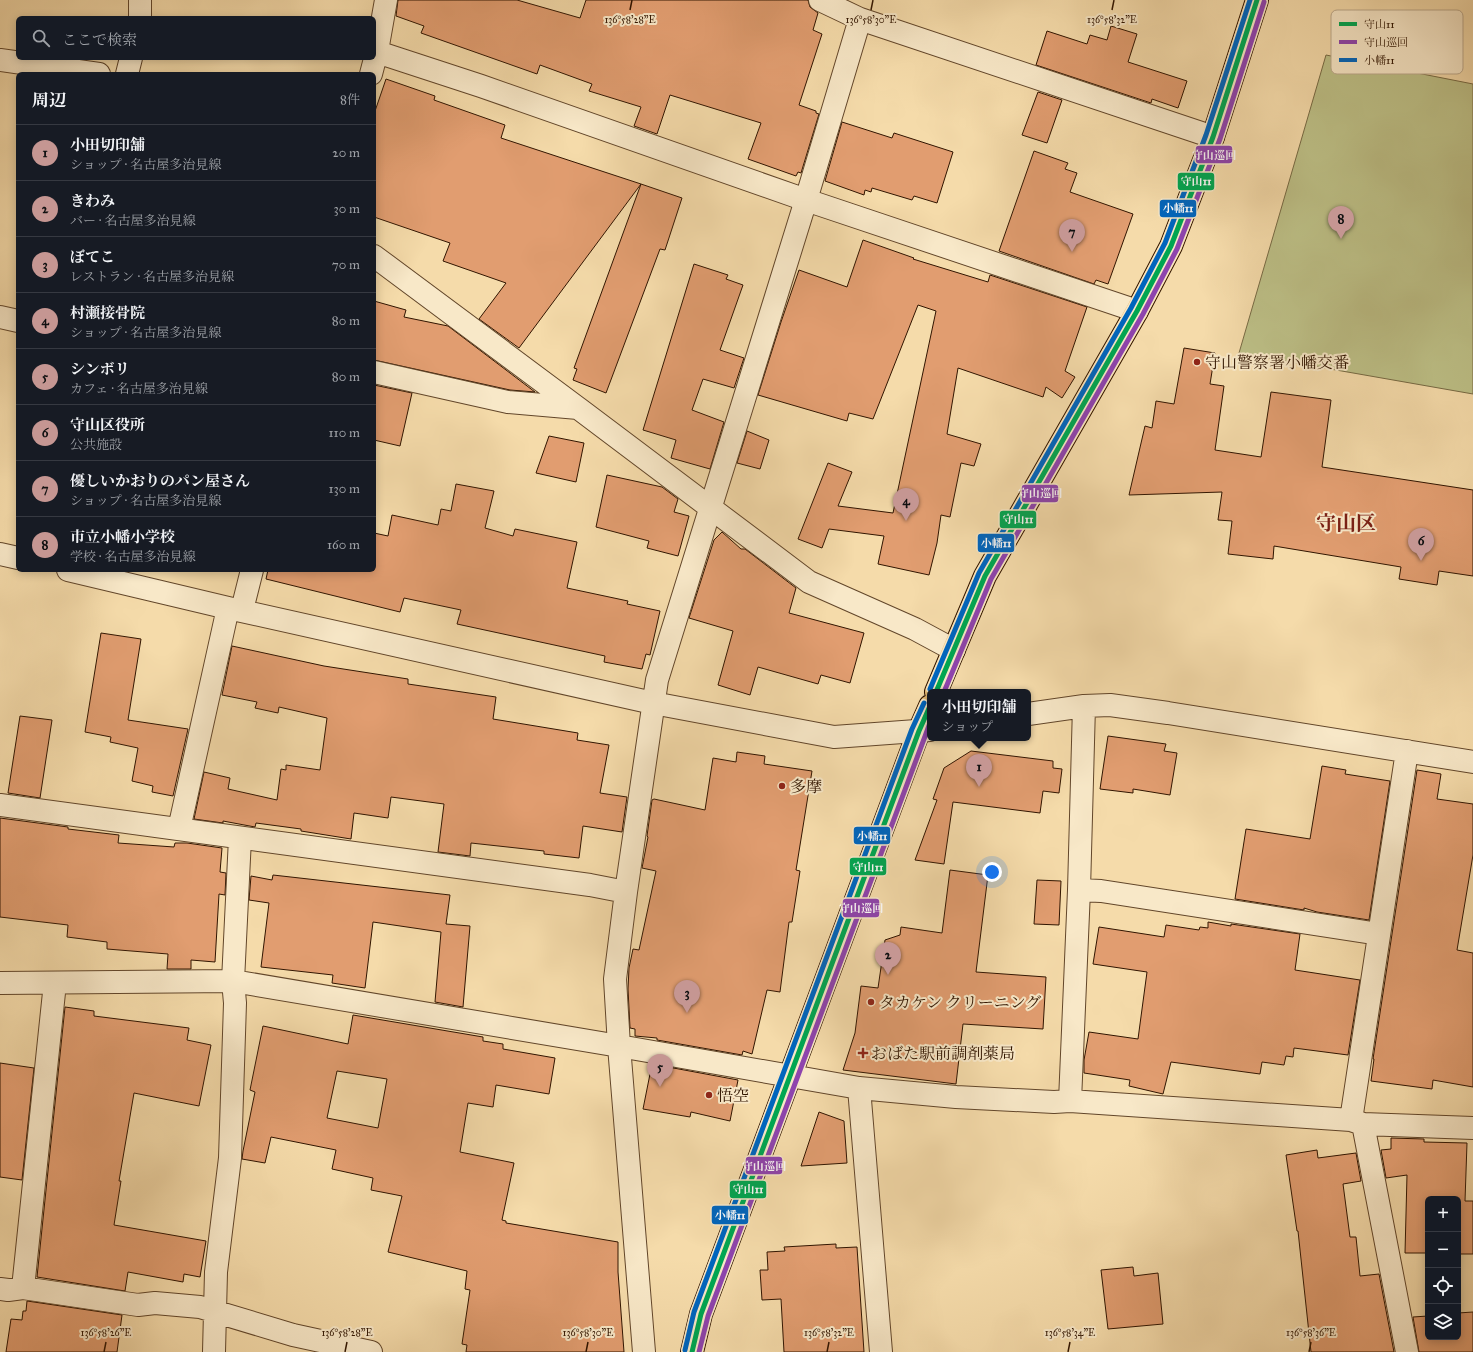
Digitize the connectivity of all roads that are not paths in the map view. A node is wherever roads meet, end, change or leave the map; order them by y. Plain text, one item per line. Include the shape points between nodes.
1 (140, 0) edge
2 (386, 0) edge
3 (820, 0) edge
4 (1257, 0) edge
5 (140, 16) edge
6 (860, 19) junction
7 (376, 46) edge
8 (376, 51) edge
9 (0, 60) edge
10 (130, 60) edge
11 (373, 60) edge
12 (85, 72) edge
13 (128, 72) edge
14 (371, 72) edge
15 (1214, 137) junction
16 (806, 200) junction
17 (376, 257) edge
18 (1138, 311) junction
19 (0, 317) edge
20 (16, 321) edge
21 (376, 372) edge
22 (578, 408) junction
23 (710, 508) junction
24 (0, 554) edge
25 (16, 558) edge
26 (77, 572) edge
27 (251, 572) edge
28 (235, 609) junction
29 (954, 650) junction
30 (937, 689) edge
31 (653, 703) junction
32 (1084, 706) junction
33 (1031, 714) edge
34 (927, 718) edge
35 (924, 731) edge
36 (1407, 751) junction
37 (1473, 762) edge
38 (0, 806) edge
39 (179, 829) junction
40 (240, 838) junction
41 (1079, 890) junction
42 (626, 892) junction
43 (1379, 934) junction
44 (233, 981) junction
45 (0, 983) edge
46 (55, 983) junction
47 (619, 1046) junction
48 (790, 1076) junction
49 (859, 1088) junction
50 (1070, 1101) junction
51 (1357, 1122) junction
52 (1473, 1128) edge
53 (23, 1288) junction
54 (0, 1289) edge
55 (214, 1311) junction
56 (214, 1352) edge
57 (371, 1352) edge
58 (644, 1352) edge
59 (692, 1352) edge
60 (881, 1352) edge
61 (1407, 1352) edge

1 - 5 street
2 - 7 street
3 - 6 street
4 - 15 main road
6 - 15 street
6 - 16 street
8 - 16 street
9 - 12 street
10 - 13 street
11 - 14 street
15 - 18 main road via 1171,246
16 - 18 street
16 - 23 street
17 - 22 street
18 - 29 main road via 985,576
19 - 20 street
21 - 22 street via 508,402
22 - 23 street
23 - 29 street via 809,582 915,629
23 - 31 street via 657,680
24 - 25 street
26 - 28 street
27 - 28 street
28 - 31 street
28 - 39 street
29 - 30 main road
31 - 35 street via 834,737
31 - 42 street
32 - 33 street
32 - 36 street via 1110,705 1168,712
32 - 41 street
34 - 35 main road
35 - 48 main road
36 - 37 street
36 - 43 street
38 - 39 street
39 - 40 street
40 - 42 street
40 - 44 street
41 - 43 street via 1101,890
41 - 50 street
42 - 47 street via 615,979
43 - 51 street
44 - 46 street
44 - 47 street
44 - 55 street via 235,1003 230,1158 216,1272
45 - 46 street
46 - 53 street
47 - 48 street
47 - 58 street
48 - 49 street
48 - 59 main road via 701,1314
49 - 50 street via 956,1097
49 - 60 street
50 - 51 street
51 - 52 street
51 - 61 street
53 - 54 street
53 - 55 street via 138,1305 155,1303 200,1307
55 - 56 street
55 - 57 street via 292,1335

